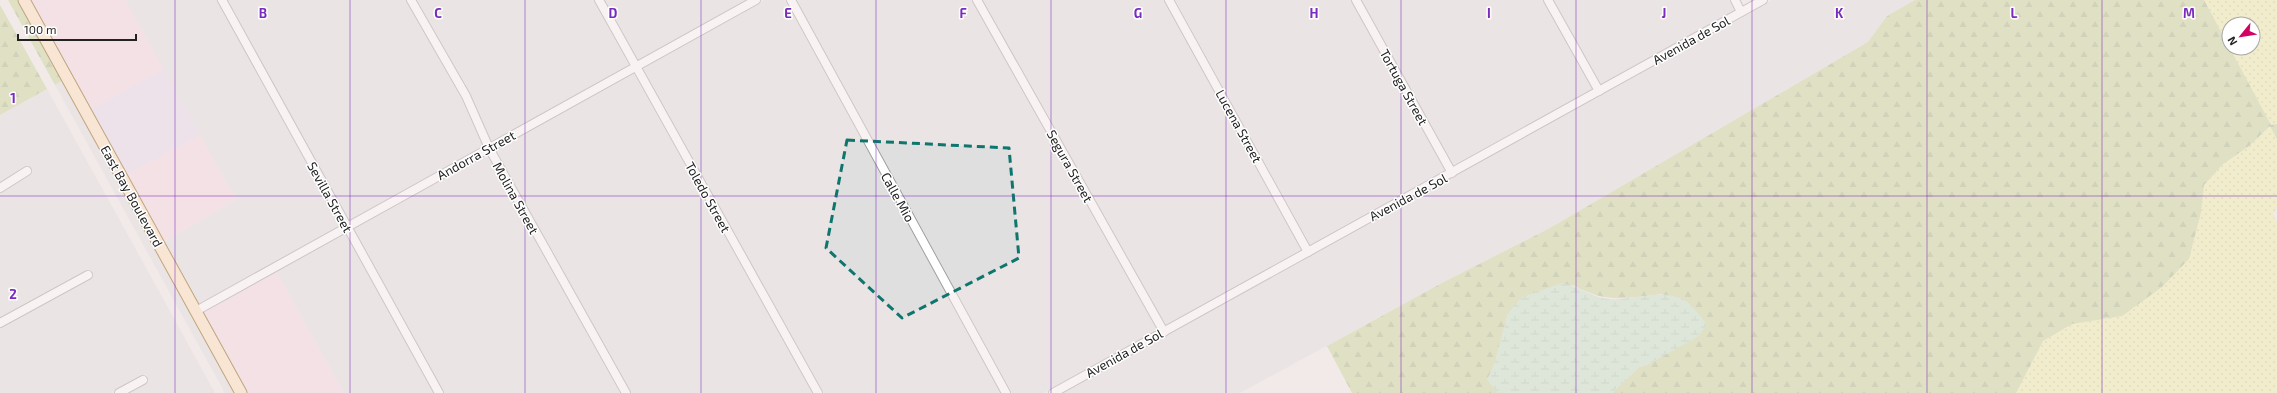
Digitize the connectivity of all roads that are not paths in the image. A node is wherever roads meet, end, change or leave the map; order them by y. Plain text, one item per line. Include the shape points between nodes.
1 (24, 0) edge
2 (222, 0) edge
3 (412, 0) edge
4 (599, 0) edge
5 (756, 0) edge
6 (791, 0) edge
7 (977, 0) edge
8 (1169, 0) edge
9 (1356, 0) edge
10 (1548, 0) edge
11 (1735, 0) edge
12 (1763, 0) edge
13 (1741, 12) junction
14 (635, 67) junction
15 (1599, 91) junction
16 (489, 148) junction
17 (27, 171) dead end
18 (1452, 173) junction
19 (0, 188) edge
20 (347, 227) junction
21 (1308, 252) junction
22 (88, 275) dead end
23 (196, 311) junction
24 (0, 323) edge
25 (1164, 332) junction
26 (143, 380) dead end
27 (119, 393) edge
28 (241, 393) edge
29 (439, 393) edge
30 (626, 393) edge
31 (818, 393) edge
32 (1006, 393) edge
33 (1053, 393) edge

1 - 23 main road, East Bay Boulevard
2 - 20 street, Sevilla Street
3 - 16 street, Molina Street via 466,96
4 - 14 street, Toledo Street
5 - 14 street, Andorra Street
6 - 32 street, Calle Mio
7 - 25 street, Segura Street
8 - 21 street, Lucena Street
9 - 18 street, Tortuga Street
10 - 15 street
11 - 13 street
12 - 13 street, Avenida de Sol
13 - 15 street, Avenida de Sol
14 - 16 street, Andorra Street
14 - 31 street, Toledo Street
15 - 18 street, Avenida de Sol
16 - 20 street, Andorra Street
16 - 30 street, Molina Street
17 - 19 street
18 - 21 street, Avenida de Sol
20 - 23 street, Andorra Street
20 - 29 street, Sevilla Street
21 - 25 street, Avenida de Sol
22 - 24 street
23 - 28 main road, East Bay Boulevard
25 - 33 street, Avenida de Sol
26 - 27 street

